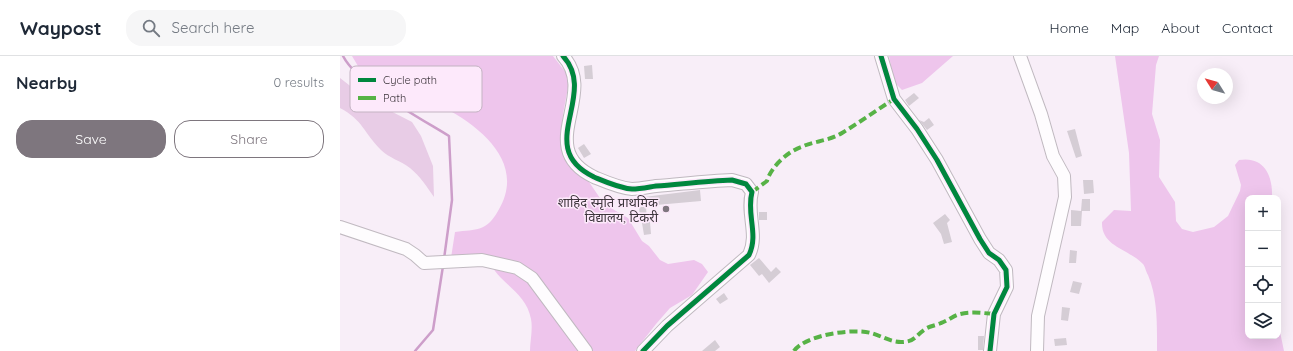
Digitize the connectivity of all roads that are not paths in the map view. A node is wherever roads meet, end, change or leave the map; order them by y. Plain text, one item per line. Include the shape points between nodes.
1 (562, 56) edge
2 (881, 56) edge
3 (1020, 56) edge
4 (340, 227) edge
5 (586, 351) edge
6 (643, 351) edge
7 (990, 351) edge
8 (1038, 351) edge

1 - 6 street via 569,63 575,80 566,143 570,158 587,173 632,189 732,180 746,184 752,192 749,201 754,245 749,255 667,326
2 - 7 street via 894,99 937,160 980,239 1006,270 1007,287 994,314
3 - 8 street via 1053,156 1064,176 1065,197 1038,316
4 - 5 street via 406,249 424,263 482,260 517,268 532,278

